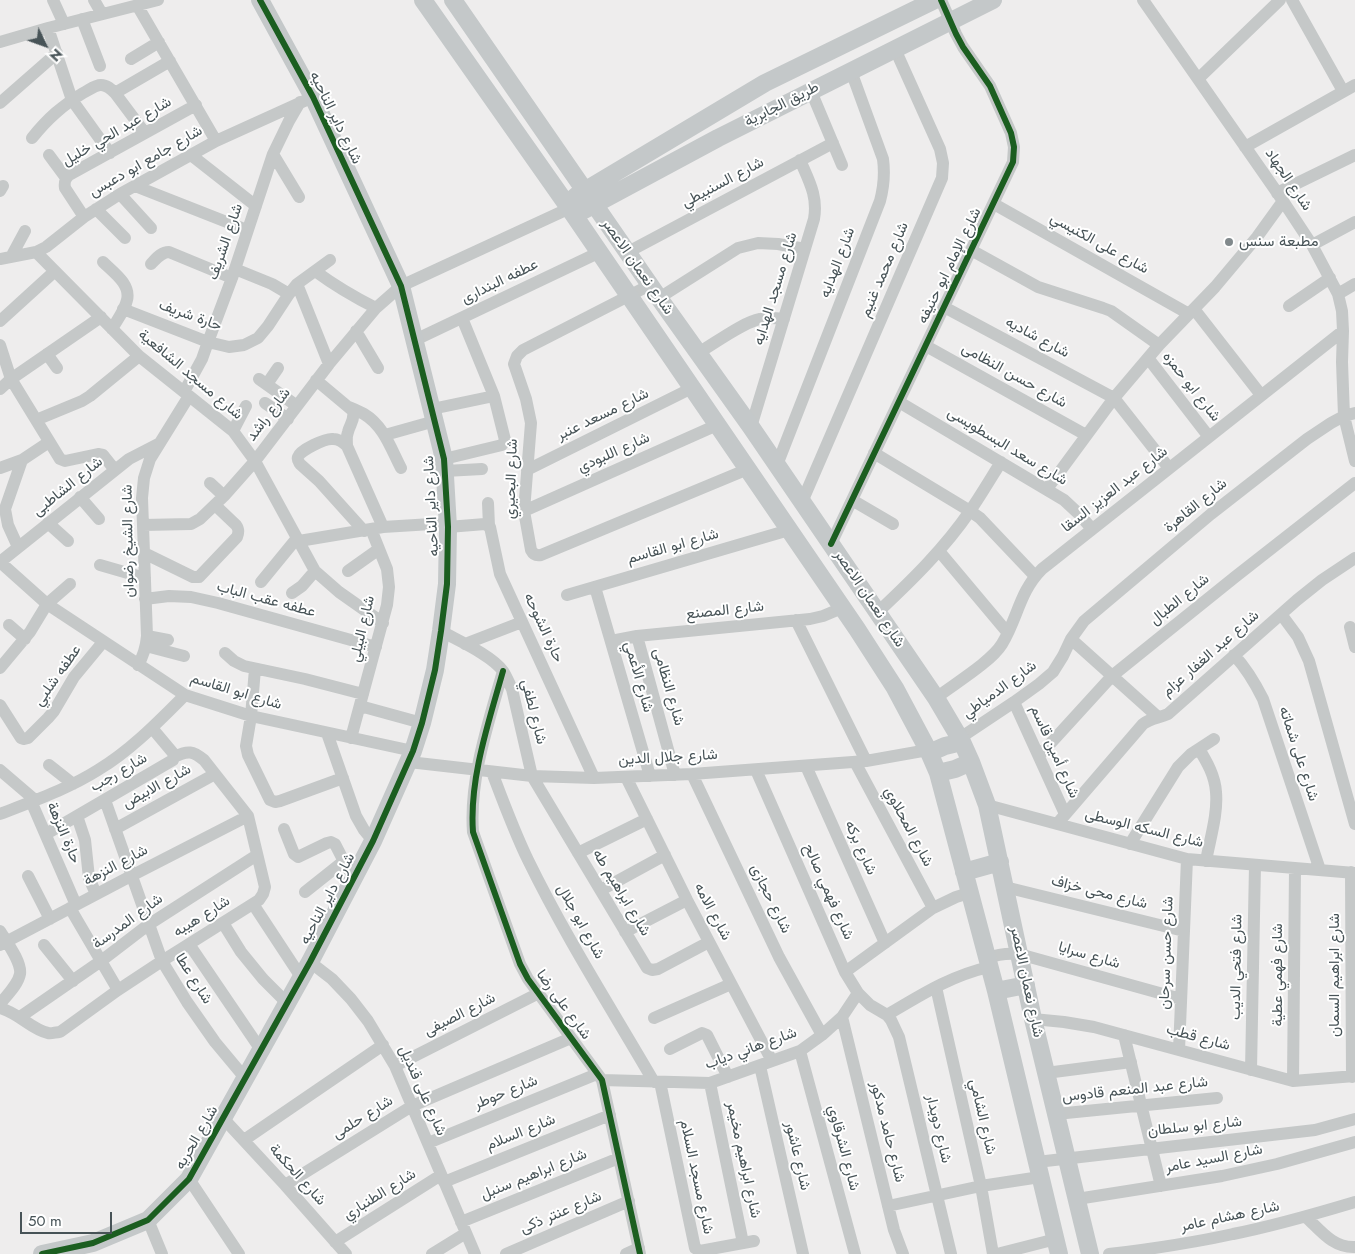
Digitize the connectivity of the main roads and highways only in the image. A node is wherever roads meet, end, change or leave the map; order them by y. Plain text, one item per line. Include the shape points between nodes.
1 (260, 0) edge
2 (423, 0) edge
3 (453, 0) edge
4 (935, 0) edge
5 (993, 0) edge
6 (590, 198) junction
7 (570, 209) junction
8 (672, 317) junction
9 (653, 330) junction
10 (878, 612) junction
11 (857, 629) junction
12 (961, 740) junction
13 (928, 751) junction
14 (971, 762) junction
15 (938, 773) junction
16 (1000, 862) junction
17 (964, 872) junction
18 (306, 969) joint
19 (1026, 985) junction
20 (996, 991) junction
21 (1057, 1247) edge
22 (42, 1254) edge
23 (1090, 1254) edge

1 - 18 main road, شارع داير الناحيه via 306,99 401,286 445,465 448,525 447,584 441,631 422,723 411,757 373,841
2 - 7 main road, شارع نعمان الاعصر
3 - 6 main road, شارع نعمان الاعصر
4 - 6 main road, طريق الجابرية via 765,83
5 - 6 main road, طريق الجابرية via 718,138
6 - 7 main road, طريق الجابرية
6 - 8 main road, شارع نعمان الاعصر
7 - 9 main road, شارع نعمان الاعصر
8 - 9 main road
8 - 10 main road, شارع نعمان الاعصر
9 - 11 main road, شارع نعمان الاعصر
10 - 11 main road
10 - 12 main road, شارع نعمان الاعصر
11 - 13 main road, شارع نعمان الاعصر via 895,688
12 - 13 main road
12 - 14 main road, شارع نعمان الاعصر
13 - 15 main road, شارع نعمان الاعصر
14 - 15 main road
14 - 16 main road, شارع نعمان الاعصر via 987,806
15 - 17 main road, شارع نعمان الاعصر
16 - 17 main road
16 - 19 main road, شارع نعمان الاعصر
17 - 20 main road, شارع نعمان الاعصر
18 - 22 main road, شارع الحريه via 189,1179 148,1220 93,1243
19 - 20 main road
19 - 23 main road, شارع نعمان الاعصر
20 - 21 main road, شارع نعمان الاعصر

